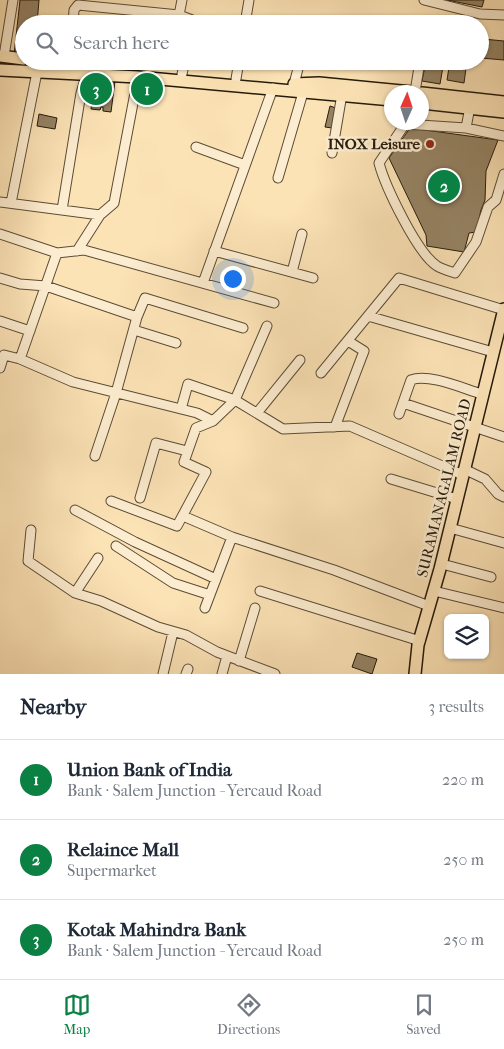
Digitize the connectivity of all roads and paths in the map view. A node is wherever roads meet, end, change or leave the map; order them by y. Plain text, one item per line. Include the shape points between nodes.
1 (13, 0) edge
2 (182, 0) edge
3 (424, 0) edge
4 (246, 1) edge
5 (117, 4) edge
6 (74, 15) edge
7 (179, 15) joint
8 (245, 15) edge
9 (504, 15) edge
10 (2, 56) edge
11 (15, 58) edge
12 (0, 70) edge
13 (142, 70) edge
14 (183, 70) edge
15 (238, 70) edge
16 (298, 70) edge
17 (418, 70) edge
18 (37, 72) junction
19 (87, 73) junction
20 (182, 74) junction
21 (138, 77) junction
22 (236, 79) junction
23 (294, 84) junction
24 (415, 85) edge
25 (273, 88) junction
26 (384, 89) edge
27 (319, 90) junction
28 (384, 94) edge
29 (429, 95) edge
30 (302, 96) junction
31 (384, 99) edge
32 (429, 99) edge
33 (341, 100) junction
34 (504, 102) edge
35 (384, 104) edge
36 (429, 104) edge
37 (504, 106) edge
38 (429, 109) edge
39 (469, 112) junction
40 (504, 112) edge
41 (504, 116) edge
42 (466, 128) junction
43 (504, 136) edge
44 (196, 146) dead end
45 (332, 153) dead end
46 (245, 165) junction
47 (504, 174) edge
48 (278, 178) dead end
49 (0, 202) edge
50 (11, 203) junction
51 (62, 210) junction
52 (100, 215) junction
53 (0, 234) edge
54 (302, 234) dead end
55 (77, 251) junction
56 (214, 251) junction
57 (57, 253) junction
58 (292, 272) junction
59 (0, 278) edge
60 (313, 278) dead end
61 (202, 283) junction
62 (46, 286) junction
63 (274, 302) dead end
64 (504, 309) edge
65 (368, 316) junction
66 (138, 317) junction
67 (0, 321) edge
68 (267, 326) dead end
69 (243, 328) dead end
70 (134, 330) junction
71 (30, 332) junction
72 (348, 341) junction
73 (176, 343) dead end
74 (493, 352) junction
75 (20, 359) junction
76 (300, 360) dead end
77 (0, 368) edge
78 (321, 373) dead end
79 (116, 393) junction
80 (482, 394) junction
81 (235, 400) junction
82 (403, 403) junction
83 (181, 409) junction
84 (257, 413) junction
85 (399, 414) dead end
86 (213, 421) junction
87 (475, 426) junction
88 (335, 427) junction
89 (504, 437) edge
90 (188, 451) junction
91 (95, 456) dead end
92 (464, 472) junction
93 (391, 479) dead end
94 (504, 497) edge
95 (140, 498) dead end
96 (457, 499) junction
97 (111, 501) dead end
98 (75, 510) dead end
99 (183, 516) junction
100 (450, 528) junction
101 (31, 530) dead end
102 (232, 537) junction
103 (504, 543) edge
104 (116, 546) dead end
105 (98, 558) dead end
106 (442, 564) junction
107 (491, 576) dead end
108 (216, 579) junction
109 (260, 591) dead end
110 (434, 591) junction
111 (75, 593) junction
112 (210, 595) junction
113 (429, 606) junction
114 (205, 608) dead end
115 (255, 608) dead end
116 (504, 608) edge
117 (173, 632) junction
118 (420, 641) junction
119 (228, 656) junction
120 (239, 661) junction
121 (162, 674) edge
122 (222, 674) edge
123 (275, 674) edge
124 (415, 674) edge

1 - 10 street
2 - 7 street
3 - 9 street via 480,14
4 - 8 street
5 - 6 street via 78,5
5 - 7 street
10 - 11 main road
12 - 18 main road
13 - 20 main road
14 - 20 street
15 - 22 street
16 - 23 street
17 - 24 street
18 - 19 main road
18 - 50 street
19 - 21 main road
19 - 51 street
20 - 22 main road
21 - 25 main road
21 - 52 street via 114,203
22 - 23 main road
23 - 26 main road
23 - 27 main road
25 - 27 main road
25 - 30 main road
25 - 46 street
27 - 28 main road
27 - 31 main road
29 - 34 main road
30 - 33 main road
30 - 48 street
32 - 37 main road
33 - 35 main road
33 - 45 street
36 - 40 main road
38 - 39 main road
39 - 41 main road
39 - 42 street
42 - 43 street
42 - 47 street via 405,124 379,164 422,251 436,266 455,273 476,242 488,207 496,200
44 - 46 street
46 - 56 street
49 - 50 street
50 - 51 street
51 - 52 street
52 - 55 street
53 - 57 street
54 - 58 street
55 - 57 street
55 - 61 street via 84,250
56 - 58 street
56 - 61 street
57 - 62 street
58 - 60 street
59 - 62 street
61 - 63 street
62 - 66 street
62 - 71 street
64 - 65 street via 399,278
64 - 74 main road, SURAMANAGALAM ROAD
65 - 72 street
65 - 74 street
66 - 69 street via 145,298
66 - 70 street
67 - 71 street
68 - 81 street
70 - 73 street
70 - 79 street
71 - 75 street
72 - 78 street
72 - 88 street via 364,351
74 - 80 main road, SURAMANAGALAM ROAD
75 - 77 street via 4,356
75 - 79 street via 73,382
76 - 84 street
79 - 83 street
79 - 91 street
80 - 82 street via 429,378 416,378 411,380
80 - 87 main road, SURAMANAGALAM ROAD
81 - 83 street via 188,384
81 - 84 street
81 - 86 street
82 - 85 street
82 - 87 street
83 - 86 street
84 - 88 street via 283,429
86 - 90 street via 196,428
87 - 89 street
87 - 92 main road, SURAMANAGALAM ROAD
88 - 92 street via 350,426
90 - 95 street via 156,443
90 - 99 street via 184,462 206,472
92 - 94 street via 485,479
92 - 96 main road, SURAMANAGALAM ROAD
93 - 96 street
96 - 100 main road, SURAMANAGALAM ROAD
97 - 99 street via 177,526
98 - 108 street
99 - 102 street
100 - 103 street
100 - 106 main road, SURAMANAGALAM ROAD
101 - 111 street via 28,561
102 - 108 street
102 - 113 street via 334,570
104 - 112 street via 173,583
105 - 111 street
106 - 107 street
106 - 110 main road, SURAMANAGALAM ROAD
108 - 112 street
109 - 118 street
110 - 113 main road, SURAMANAGALAM ROAD
110 - 116 street
111 - 117 street
112 - 114 street
113 - 118 main road, SURAMANAGALAM ROAD
115 - 120 street
117 - 119 street
117 - 121 street
118 - 124 main road, SURAMANAGALAM ROAD
119 - 120 street
119 - 122 street
120 - 123 street

